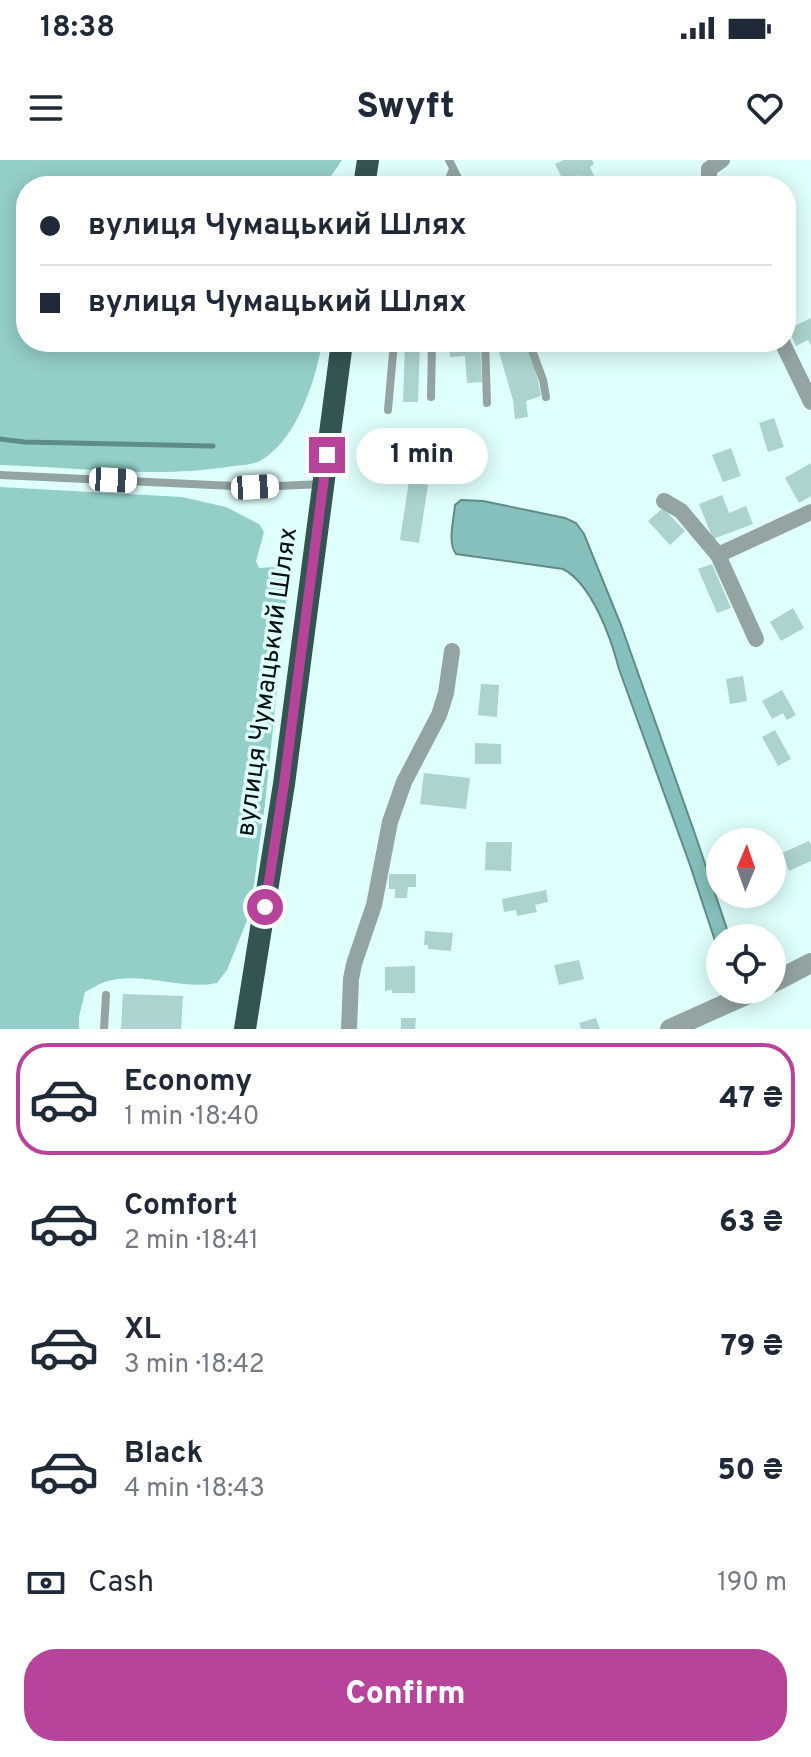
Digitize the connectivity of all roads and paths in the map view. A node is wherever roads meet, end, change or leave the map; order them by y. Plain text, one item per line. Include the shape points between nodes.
1 (449, 160) edge
2 (453, 169) junction
3 (450, 176) edge
4 (457, 176) edge
5 (341, 352) edge
6 (393, 352) edge
7 (432, 352) edge
8 (485, 352) edge
9 (533, 352) edge
10 (787, 352) edge
11 (431, 397) dead end
12 (546, 397) dead end
13 (811, 402) edge
14 (487, 403) dead end
15 (388, 410) dead end
16 (0, 475) edge
17 (323, 484) junction
18 (664, 501) dead end
19 (811, 512) edge
20 (718, 555) junction
21 (756, 639) dead end
22 (452, 651) dead end
23 (811, 963) edge
24 (786, 976) edge
25 (106, 995) dead end
26 (726, 1004) edge
27 (104, 1029) edge
28 (245, 1029) edge
29 (349, 1029) edge
30 (670, 1029) edge

1 - 2 lane
2 - 3 lane
2 - 4 lane
5 - 17 highway, вулиця Чумацький Шлях
6 - 15 lane
7 - 11 lane
8 - 14 lane
9 - 12 lane
10 - 13 street
16 - 17 lane via 255,487
17 - 28 highway, вулиця Чумацький Шлях
18 - 20 street via 681,511
19 - 20 street
20 - 21 street
22 - 29 street via 439,715 390,822 374,905 351,979
23 - 24 street
25 - 27 lane
26 - 30 street

